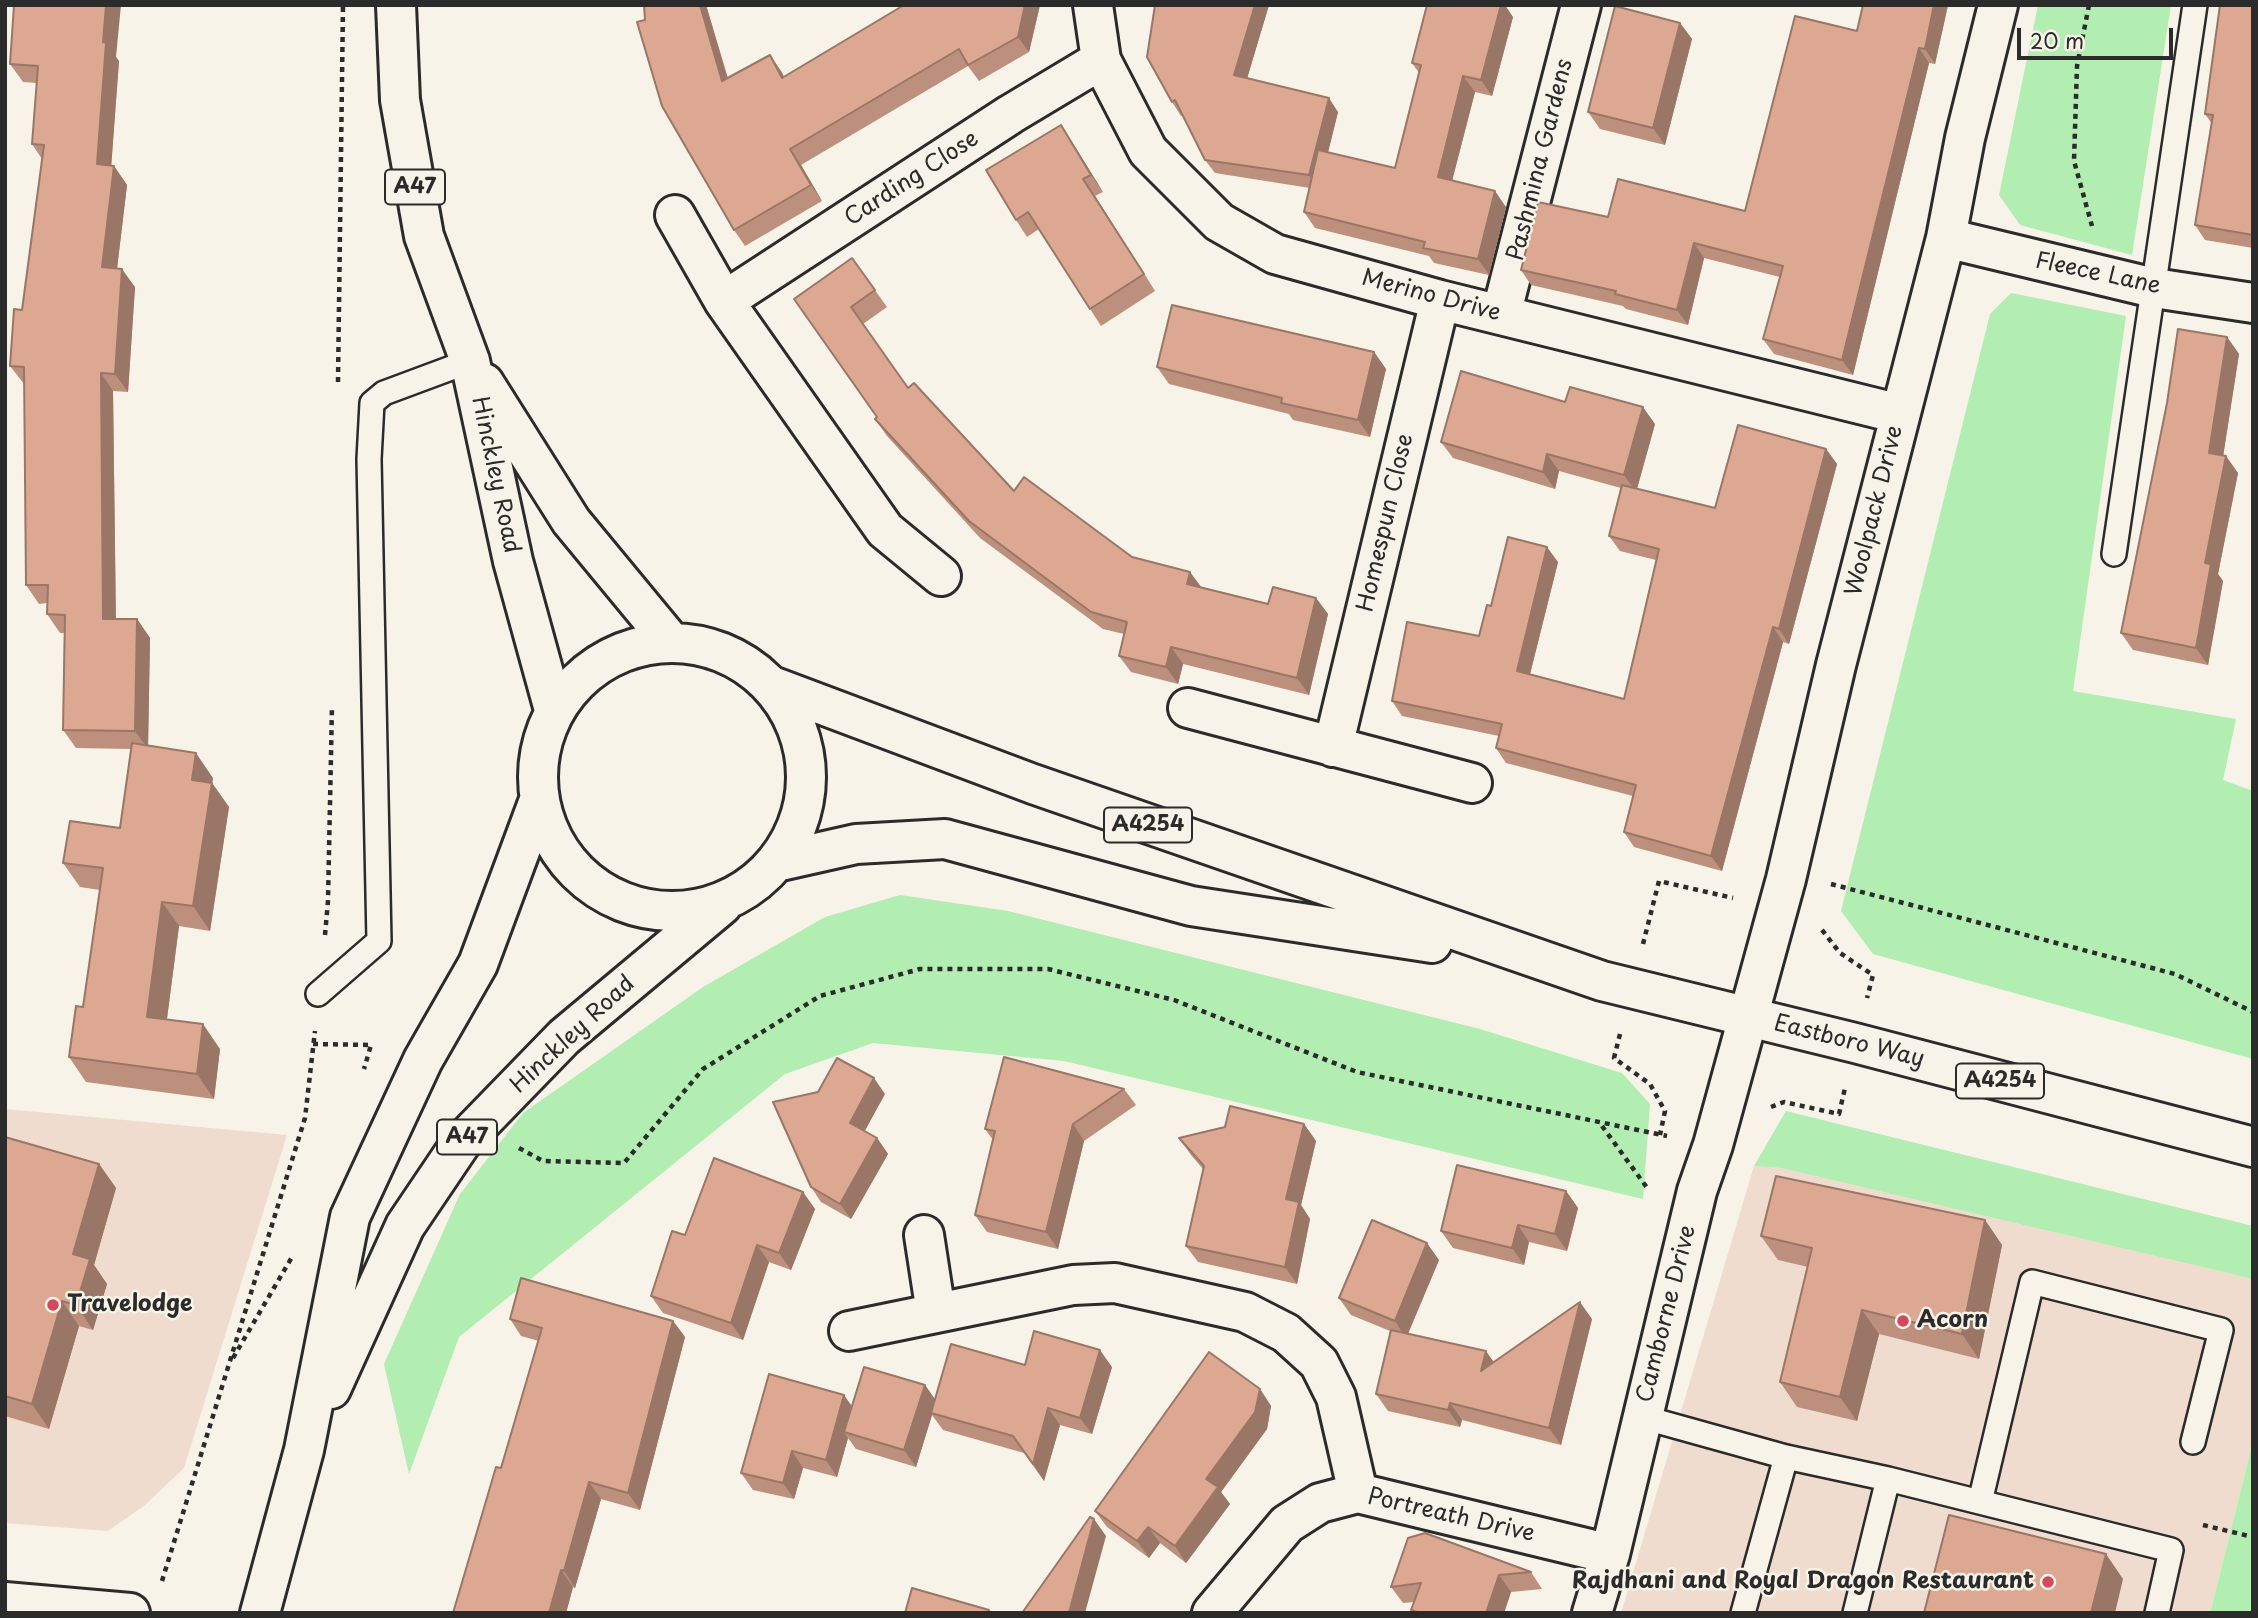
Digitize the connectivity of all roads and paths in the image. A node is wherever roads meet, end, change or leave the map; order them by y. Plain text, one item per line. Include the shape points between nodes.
1 (342, 5) edge
2 (396, 5) edge
3 (1093, 5) edge
4 (1581, 5) edge
5 (1998, 5) edge
6 (2090, 5) edge
7 (2195, 5) edge
8 (1101, 60) junction
9 (675, 215) dead end
10 (1946, 238) junction
11 (2107, 277) junction
12 (2154, 288) junction
13 (1440, 300) junction
14 (724, 301) junction
15 (2253, 303) edge
16 (1501, 315) junction
17 (470, 361) junction
18 (338, 387) dead end
19 (1900, 414) junction
20 (2114, 554) dead end
21 (941, 576) dead end
22 (671, 642) junction
23 (772, 686) junction
24 (332, 693) dead end
25 (1188, 708) dead end
26 (554, 710) junction
27 (1333, 747) junction
28 (1472, 783) dead end
29 (539, 800) junction
30 (776, 862) junction
31 (729, 899) junction
32 (1778, 908) junction
33 (1816, 916) junction
34 (1527, 957) junction
35 (1633, 988) junction
36 (318, 994) junction
37 (2253, 1012) edge
38 (1747, 1016) junction
39 (1856, 1043) junction
40 (1766, 1109) dead end
41 (478, 1125) junction
42 (1601, 1125) junction
43 (1660, 1135) junction
44 (1713, 1144) junction
45 (2253, 1147) edge
46 (924, 1235) dead end
47 (1685, 1240) junction
48 (936, 1313) junction
49 (849, 1331) dead end
50 (1642, 1417) junction
51 (2193, 1441) dead end
52 (304, 1450) junction
53 (1786, 1458) junction
54 (1888, 1479) junction
55 (1358, 1493) junction
56 (1980, 1502) junction
57 (2199, 1524) dead end
58 (2253, 1537) edge
59 (1610, 1554) junction
60 (160, 1587) dead end
61 (5, 1602) edge
62 (130, 1613) edge
63 (260, 1613) edge
64 (1212, 1613) edge
65 (1592, 1613) edge
66 (1743, 1613) edge
67 (1855, 1613) edge
68 (2157, 1613) edge

1 - 18 path
2 - 17 street, Hinckley Road / A47 via 400,100 424,236
3 - 8 street, Merino Drive
4 - 16 street, Pashmina Gardens
5 - 10 street, Woolpack Drive
6 - 11 path via 2077,66 2074,161
7 - 12 lane
8 - 13 street, Merino Drive via 1149,151 1219,222 1275,254
8 - 14 street, Carding Close
9 - 14 street
10 - 11 street, Fleece Lane
10 - 19 street, Woolpack Drive
11 - 12 street, Fleece Lane
12 - 15 street, Fleece Lane
12 - 20 lane
13 - 16 street, Merino Drive
13 - 27 street, Homespun Close
14 - 21 street via 886,530
16 - 19 street, Merino Drive
17 - 22 street, Hinckley Road / A47 via 571,522
17 - 26 street, Hinckley Road / A47 via 513,561
17 - 36 lane via 384,393 372,403 369,458 379,941
19 - 32 street, Woolpack Drive
22 - 23 street, A47 via 716,649 746,664
22 - 26 street, A47 via 646,645 604,660 581,677
23 - 30 street, A47 via 788,709 806,763 801,814 792,839
23 - 34 street, A4254 via 1032,785
24 - 36 path via 328,901
25 - 27 street
26 - 29 street, A47 via 537,774
27 - 28 street
29 - 31 street, A47 via 555,845 583,880 612,898 657,912 685,912
29 - 52 street, Hinckley Road / A47 via 478,964 424,1060 350,1217
30 - 31 street, A47
30 - 34 street, A4254 via 856,844 945,839 1191,906
31 - 41 street, Hinckley Road / A47 via 564,1037
32 - 33 path
32 - 35 path via 1659,881
32 - 38 street, Woolpack Drive
33 - 37 path via 1828,883 2175,974
33 - 39 path via 1840,953 1873,975
34 - 35 street, Eastboro Way / A4254
35 - 38 street, Eastboro Way / A4254
35 - 43 path via 1614,1058 1650,1084 1665,1111
36 - 60 path via 305,1118
38 - 39 street, Eastboro Way / A4254
38 - 44 street, Camborne Drive
39 - 40 path via 1839,1114 1784,1102
39 - 45 street, Eastboro Way / A4254
41 - 42 path via 543,1161 624,1163 703,1069 820,996 920,969 1048,969 1174,1000 1357,1072
41 - 52 street, Hinckley Road / A47 via 405,1226
42 - 43 path
42 - 47 path
43 - 44 path
44 - 47 street, Camborne Drive
46 - 48 street
47 - 50 street, Camborne Drive
48 - 49 street
48 - 55 street via 1073,1284 1115,1283 1245,1312 1286,1333 1319,1363 1336,1397
50 - 53 lane
50 - 59 street, Camborne Drive
51 - 56 lane via 2221,1330 2032,1282
52 - 63 street, Hinckley Road / A47
53 - 54 lane
53 - 66 lane
54 - 56 lane
54 - 67 lane
55 - 59 street, Portreath Drive
55 - 64 street, Portreath Drive via 1320,1503 1287,1524
56 - 68 lane via 2171,1550
57 - 58 path
59 - 65 street, Camborne Drive
61 - 62 street

